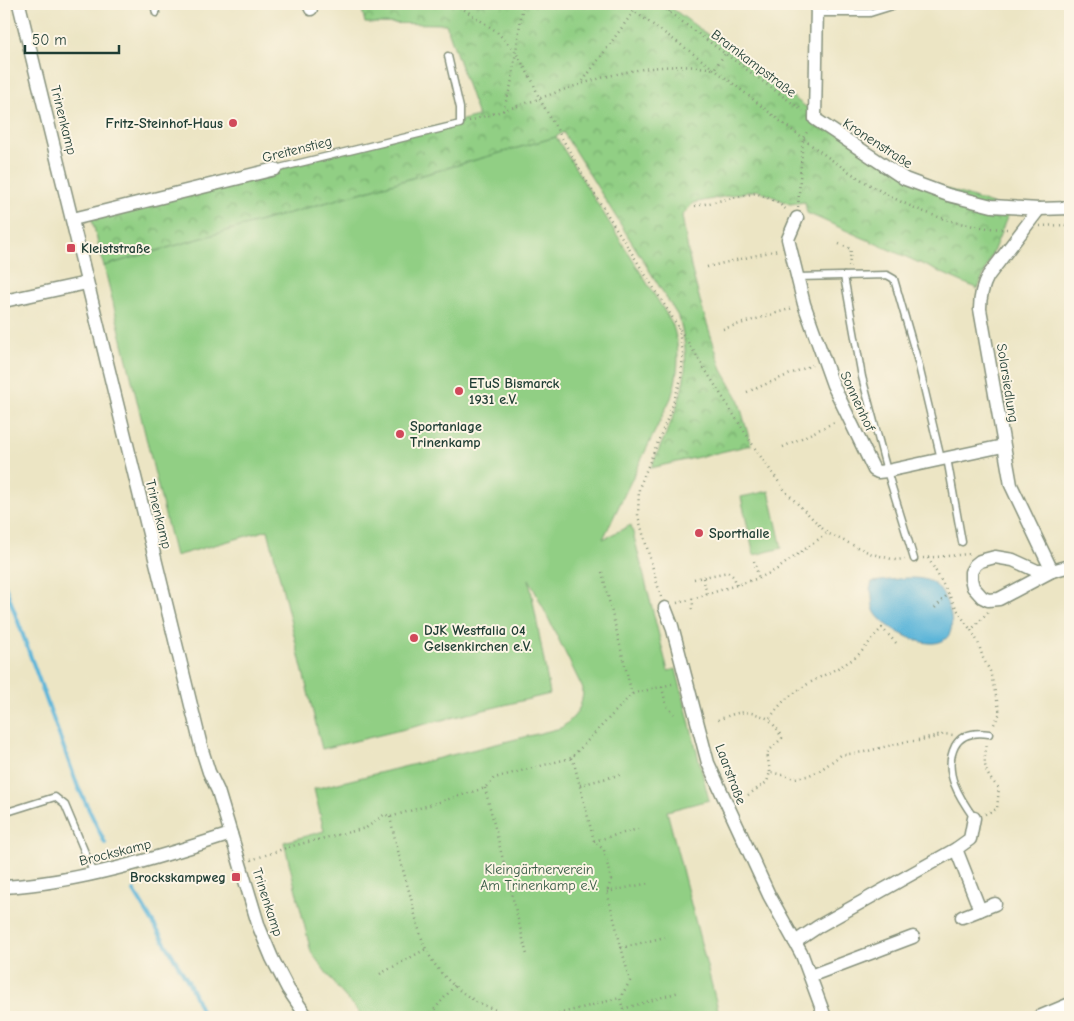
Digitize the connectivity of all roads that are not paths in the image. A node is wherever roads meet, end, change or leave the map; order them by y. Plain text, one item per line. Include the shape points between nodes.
1 (20, 4) edge
2 (154, 4) edge
3 (899, 4) edge
4 (816, 9) edge
5 (156, 13) dead end
6 (448, 56) dead end
7 (275, 169) joint
8 (1070, 208) edge
9 (1039, 209) junction
10 (797, 218) road end
11 (73, 219) junction
12 (846, 276) junction
13 (797, 277) junction
14 (87, 283) junction
15 (4, 301) edge
16 (1003, 446) junction
17 (944, 459) junction
18 (888, 471) junction
19 (962, 542) dead end
20 (914, 559) road end
21 (1070, 566) edge
22 (1052, 571) junction
23 (665, 608) road end
24 (989, 734) road end
25 (4, 813) edge
26 (974, 818) joint
27 (231, 834) junction
28 (956, 849) junction
29 (94, 874) junction
30 (4, 887) edge
31 (995, 904) dead end
32 (980, 910) junction
33 (962, 917) dead end
34 (913, 936) dead end
35 (794, 942) junction
36 (810, 976) junction
37 (1070, 1004) edge
38 (307, 1017) edge
39 (826, 1017) edge
40 (1039, 1017) edge

1 - 11 street, Trinenkamp
2 - 5 lane
3 - 4 lane via 870,13
4 - 9 street, Kronenstraße via 815,119 905,178 948,195 992,206
6 - 7 lane, Greitenstieg via 460,108 460,124
7 - 11 street, Greitenstieg
8 - 9 street, Kronenstraße
9 - 16 street, Solarsiedlung via 988,276 980,296
10 - 13 street, Sonnenhof via 788,239
11 - 14 street, Trinenkamp
12 - 13 lane
12 - 17 lane via 888,275 894,279
12 - 18 lane via 862,377
13 - 18 street, Sonnenhof via 823,361 847,416 874,470
14 - 15 street
14 - 27 street, Trinenkamp via 189,699 209,772
16 - 17 street
16 - 22 street, Solarsiedlung via 1011,485
17 - 18 street
17 - 19 lane
18 - 20 lane
21 - 22 street
22 - 22 street via 1037,571 1004,558 985,560 975,565 971,572 973,587 988,600 999,599
23 - 35 street, Laarstraße via 708,763
24 - 26 lane via 976,732 962,738 952,752 950,767 959,794
25 - 29 lane via 55,796 60,799
26 - 28 street via 970,839
27 - 29 street, Brockskamp
27 - 38 street, Trinenkamp via 259,927 288,989
28 - 32 street
28 - 35 street
29 - 30 street, Brockskamp
31 - 32 street
32 - 33 street
34 - 36 street
35 - 36 street, Laarstraße
36 - 39 street, Laarstraße
37 - 40 street

